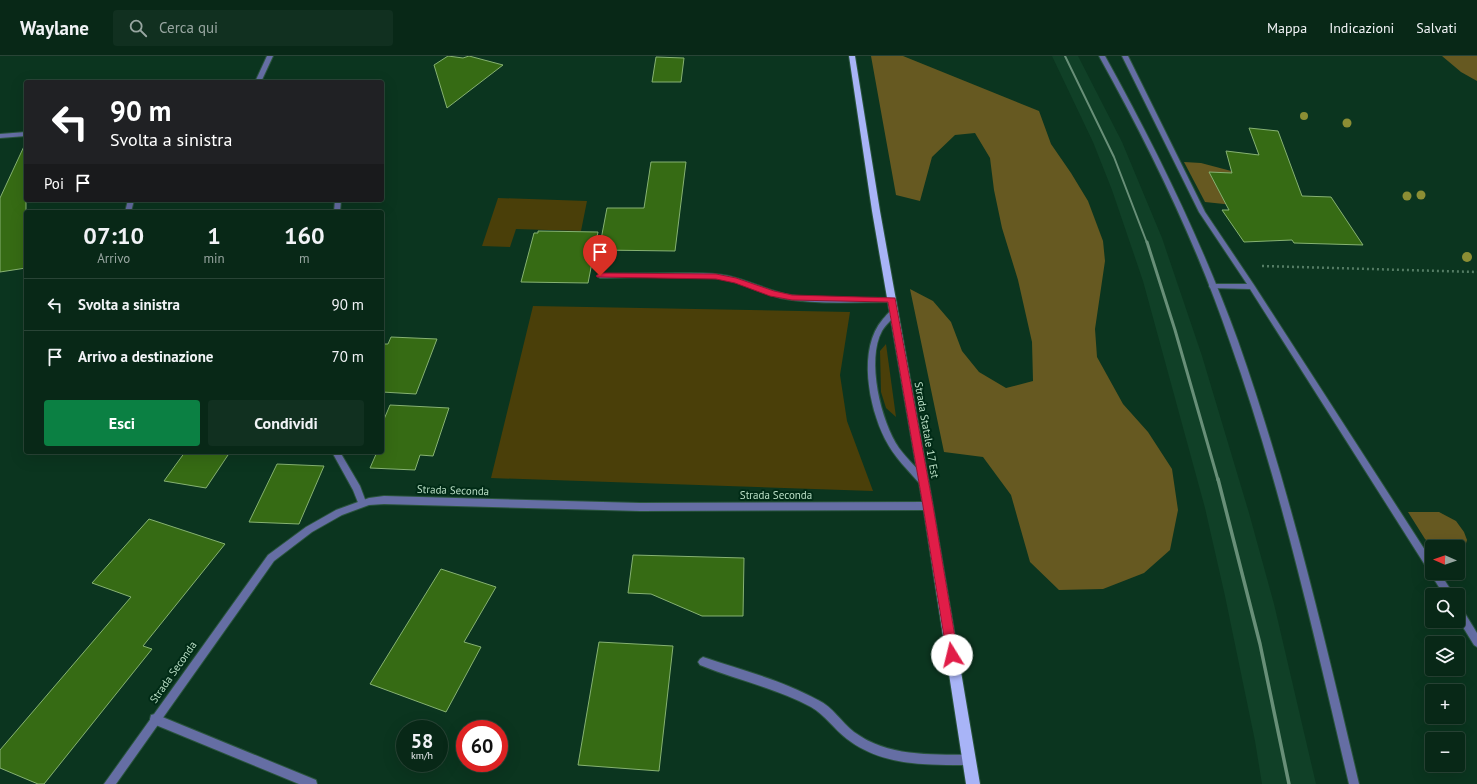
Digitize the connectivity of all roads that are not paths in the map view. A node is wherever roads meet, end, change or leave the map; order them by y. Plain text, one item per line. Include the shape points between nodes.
1 (270, 56) edge
2 (852, 56) edge
3 (1102, 56) edge
4 (1125, 56) edge
5 (259, 80) edge
6 (24, 134) edge
7 (0, 136) edge
8 (600, 276) dead end
9 (1212, 286) junction
10 (1252, 287) junction
11 (892, 300) junction
12 (894, 312) junction
13 (337, 454) edge
14 (924, 482) junction
15 (362, 502) junction
16 (928, 506) junction
17 (1425, 558) edge
18 (1465, 622) edge
19 (1477, 642) edge
20 (703, 662) dead end
21 (155, 719) junction
22 (969, 760) junction
23 (109, 784) edge
24 (312, 784) edge
25 (973, 784) edge
26 (1354, 784) edge

1 - 5 street
2 - 11 main road, Strada Statale 17 Est
3 - 9 street via 1145,135
4 - 10 street via 1202,212
6 - 7 street
8 - 11 street via 716,277 736,280 773,294 792,297
9 - 10 street
9 - 26 street via 1266,438 1312,608
10 - 17 street
11 - 12 main road, Strada Statale 17 Est
12 - 14 main road, Strada Statale 17 Est
12 - 14 street via 877,332 872,350 877,406 883,426 895,450
13 - 15 street
14 - 16 main road, Strada Statale 17 Est
15 - 16 street, Strada Seconda via 384,500 640,507
15 - 21 street, Strada Seconda via 307,532 271,558
16 - 22 main road, Strada Statale 17 Est
18 - 19 street
20 - 22 street via 789,692 815,704 829,713 850,735 880,751 909,758
21 - 23 street, Strada Seconda
21 - 24 street
22 - 25 main road, Strada Statale 17 Est

